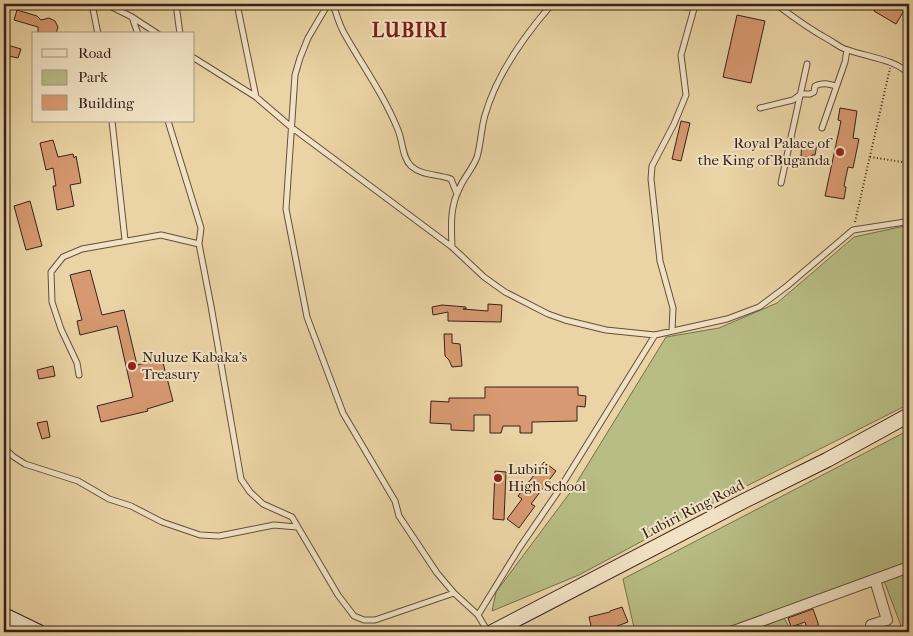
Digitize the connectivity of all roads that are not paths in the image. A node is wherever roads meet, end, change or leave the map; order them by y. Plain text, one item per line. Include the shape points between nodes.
1 (92, 4) edge
2 (106, 4) edge
3 (176, 4) edge
4 (237, 4) edge
5 (328, 4) edge
6 (333, 4) edge
7 (552, 4) edge
8 (654, 4) edge
9 (776, 4) edge
10 (696, 5) edge
11 (132, 17) junction
12 (98, 32) edge
13 (137, 32) edge
14 (155, 32) edge
15 (180, 32) edge
16 (847, 50) junction
17 (195, 59) edge
18 (807, 64) dead end
19 (909, 74) edge
20 (836, 86) junction
21 (801, 94) junction
22 (256, 97) junction
23 (760, 108) dead end
24 (112, 122) edge
25 (168, 122) edge
26 (291, 127) junction
27 (822, 128) dead end
28 (781, 183) dead end
29 (457, 194) junction
30 (909, 220) edge
31 (125, 240) junction
32 (198, 244) junction
33 (452, 247) junction
34 (672, 331) junction
35 (655, 335) junction
36 (79, 375) dead end
37 (909, 415) edge
38 (4, 448) edge
39 (297, 527) junction
40 (909, 567) edge
41 (874, 580) junction
42 (454, 593) junction
43 (4, 615) edge
44 (478, 615) junction
45 (871, 625) dead end
46 (39, 632) edge
47 (488, 632) edge
48 (492, 632) edge
49 (731, 632) edge

1 - 12 lane
2 - 11 lane
3 - 15 lane
4 - 22 lane
5 - 26 lane via 300,58 295,75
6 - 29 lane via 343,31 372,77 399,131 406,159 421,172 451,179
7 - 29 lane via 533,26 497,86 485,115 478,155
8 - 10 lane via 688,8
9 - 16 lane via 799,22
10 - 34 lane via 681,55 686,95 652,166 651,179 660,261 674,308
11 - 13 lane
11 - 14 lane
16 - 19 lane via 891,64
16 - 20 lane
17 - 22 lane
18 - 21 lane
20 - 21 lane via 818,84 814,92
20 - 27 lane
21 - 23 lane via 793,100
21 - 28 lane
22 - 26 lane
24 - 31 lane
25 - 32 lane via 201,228
26 - 33 lane
26 - 42 lane via 286,210 307,318 344,412 395,501 399,516 437,574
29 - 33 lane via 450,218
30 - 34 lane via 853,230 759,308
31 - 32 lane via 161,235
31 - 36 lane via 82,249 63,257 51,272 52,302
32 - 39 lane via 241,479 263,504 292,517
33 - 35 lane via 505,292 548,314 606,330
34 - 35 lane
35 - 44 lane
37 - 48 main road, Lubiri Ring Road
38 - 39 lane via 25,464 78,481 109,499 200,535 219,536 274,525
39 - 42 lane via 354,616 375,620
40 - 41 street
41 - 45 street via 888,620
41 - 49 street
42 - 44 lane
43 - 46 main road
44 - 47 lane

